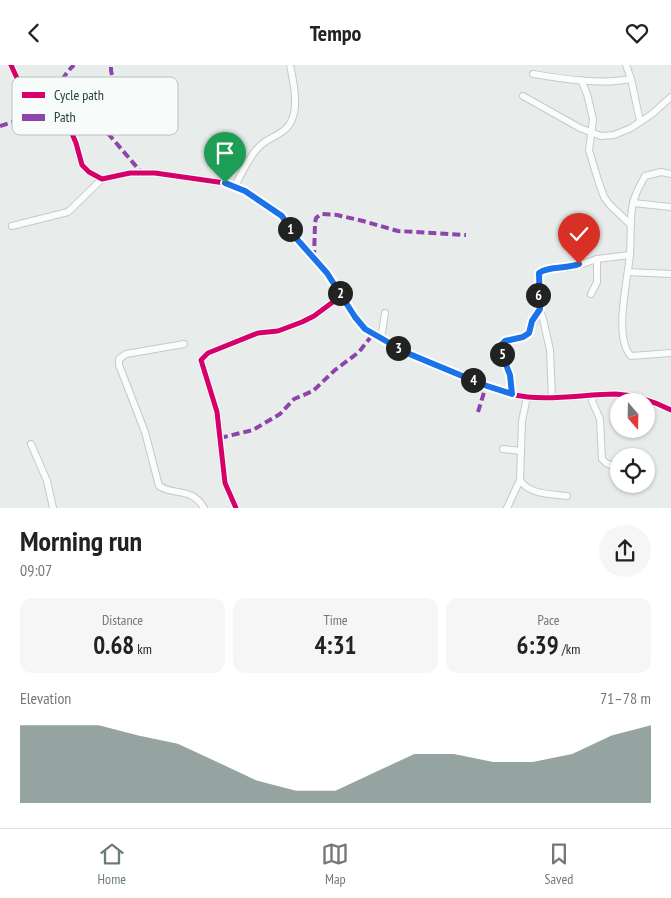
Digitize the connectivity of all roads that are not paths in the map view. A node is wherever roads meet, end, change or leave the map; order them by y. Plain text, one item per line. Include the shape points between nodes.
1 (11, 65) edge
2 (290, 65) edge
3 (626, 65) edge
4 (533, 74) dead end
5 (16, 77) edge
6 (631, 79) junction
7 (581, 81) junction
8 (524, 96) dead end
9 (671, 97) edge
10 (640, 121) junction
11 (591, 133) junction
12 (72, 135) edge
13 (671, 174) edge
14 (102, 179) junction
15 (235, 185) junction
16 (633, 203) junction
17 (671, 207) edge
18 (631, 225) junction
19 (12, 226) dead end
20 (630, 255) junction
21 (597, 259) junction
22 (628, 272) junction
23 (671, 274) edge
24 (591, 294) dead end
25 (341, 296) junction
26 (540, 309) junction
27 (385, 313) dead end
28 (381, 339) junction
29 (184, 344) dead end
30 (671, 353) edge
31 (512, 394) junction
32 (594, 395) junction
33 (527, 397) junction
34 (552, 398) junction
35 (671, 410) edge
36 (31, 444) dead end
37 (503, 449) dead end
38 (521, 451) junction
39 (610, 465) edge
40 (520, 480) junction
41 (568, 496) dead end
42 (53, 508) edge
43 (204, 508) edge
44 (236, 508) edge
45 (507, 508) edge

1 - 5 street
2 - 15 street via 294,99 292,118 287,127 256,149
3 - 6 street
4 - 7 street
6 - 7 street
6 - 10 street
7 - 11 street via 592,113
8 - 11 street
9 - 10 street
10 - 11 street via 614,135
11 - 18 street via 589,150 604,197
12 - 14 street via 82,165
13 - 16 street via 661,172 645,176
14 - 15 street via 141,172
14 - 19 street via 68,212
15 - 25 street via 282,216
16 - 17 street
16 - 18 street
18 - 20 street
20 - 21 street
20 - 22 street
21 - 24 street via 597,282
21 - 26 street via 573,267 541,271 538,277
22 - 23 street
22 - 30 street via 622,315 628,353 634,357
25 - 28 street via 363,327
25 - 44 street via 302,322 278,331 258,333 202,357 217,413 225,483
26 - 31 street via 526,335 505,341 500,347 510,375
26 - 34 street via 550,350
27 - 28 street
28 - 31 street via 407,353
29 - 43 street via 126,354 119,359 119,365 145,432 159,486 189,493
31 - 33 street
32 - 34 street
32 - 35 street via 632,396
32 - 39 street via 592,401 600,419 602,459
33 - 34 street
33 - 38 street
36 - 42 street via 47,481
37 - 38 street
38 - 40 street
40 - 41 street via 537,492
40 - 45 street

